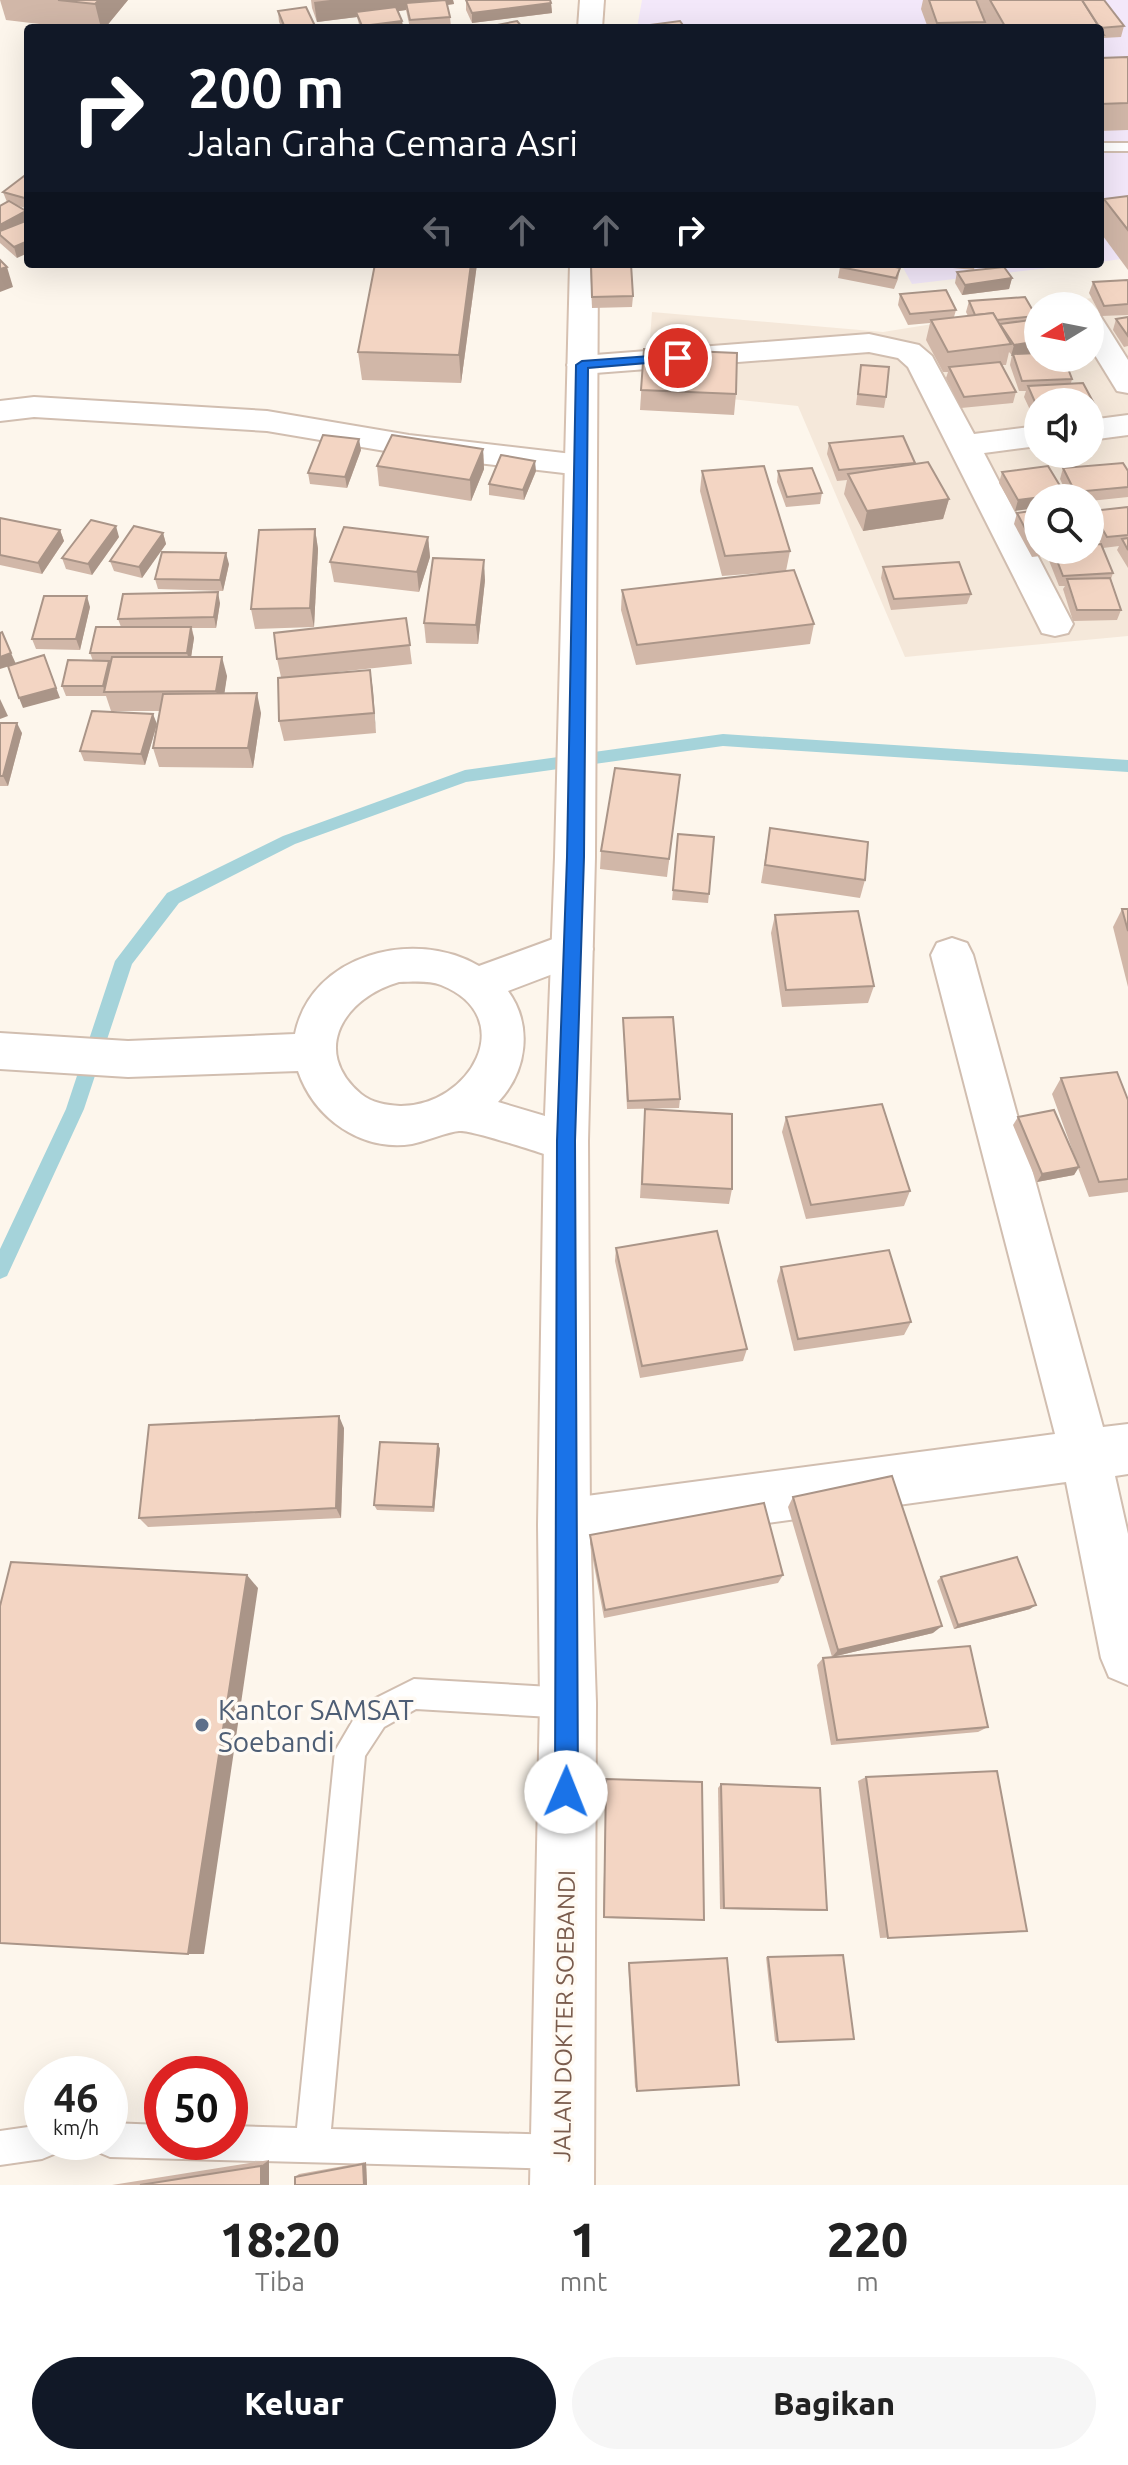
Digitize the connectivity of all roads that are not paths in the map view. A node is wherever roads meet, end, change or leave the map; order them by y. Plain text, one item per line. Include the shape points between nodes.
1 (592, 0) edge
2 (590, 24) edge
3 (1104, 147) edge
4 (1128, 147) edge
5 (584, 268) edge
6 (1104, 345) edge
7 (582, 365) junction
8 (1128, 384) edge
9 (0, 411) edge
10 (1128, 425) edge
11 (1104, 428) edge
12 (1024, 438) edge
13 (965, 445) junction
14 (581, 465) junction
15 (1055, 624) dead end
16 (572, 949) junction
17 (952, 955) dead end
18 (476, 985) junction
19 (13, 1052) edge
20 (314, 1052) junction
21 (459, 1111) junction
22 (566, 1141) junction
23 (1107, 1451) edge
24 (564, 1525) junction
25 (1128, 1658) edge
26 (568, 1703) junction
27 (248, 2144) edge
28 (24, 2145) edge
29 (312, 2146) junction
30 (0, 2148) edge
31 (562, 2169) edge

1 - 2 street
3 - 4 lane
5 - 7 street, JALAN DOKTER SOEBANDI
6 - 8 street
7 - 13 street via 887,345 908,351 921,362
7 - 14 street, JALAN DOKTER SOEBANDI
9 - 14 street via 34,407 267,421 409,445
10 - 11 street
12 - 13 street
13 - 15 street
14 - 16 street, JALAN DOKTER SOEBANDI
16 - 18 street
16 - 22 street, JALAN DOKTER SOEBANDI
17 - 23 street
18 - 20 street via 427,965 373,972 330,1003 317,1025
18 - 21 street via 493,1002 503,1024 505,1049 482,1095
19 - 20 street via 128,1059
20 - 21 street via 319,1078 335,1100 371,1121 416,1125
21 - 22 street
22 - 24 street, JALAN DOKTER SOEBANDI
23 - 24 street
23 - 25 street
24 - 26 street, JALAN DOKTER SOEBANDI
26 - 29 lane via 414,1694 373,1716 350,1751
26 - 31 street, JALAN DOKTER SOEBANDI
27 - 29 lane
28 - 30 lane
29 - 31 lane

